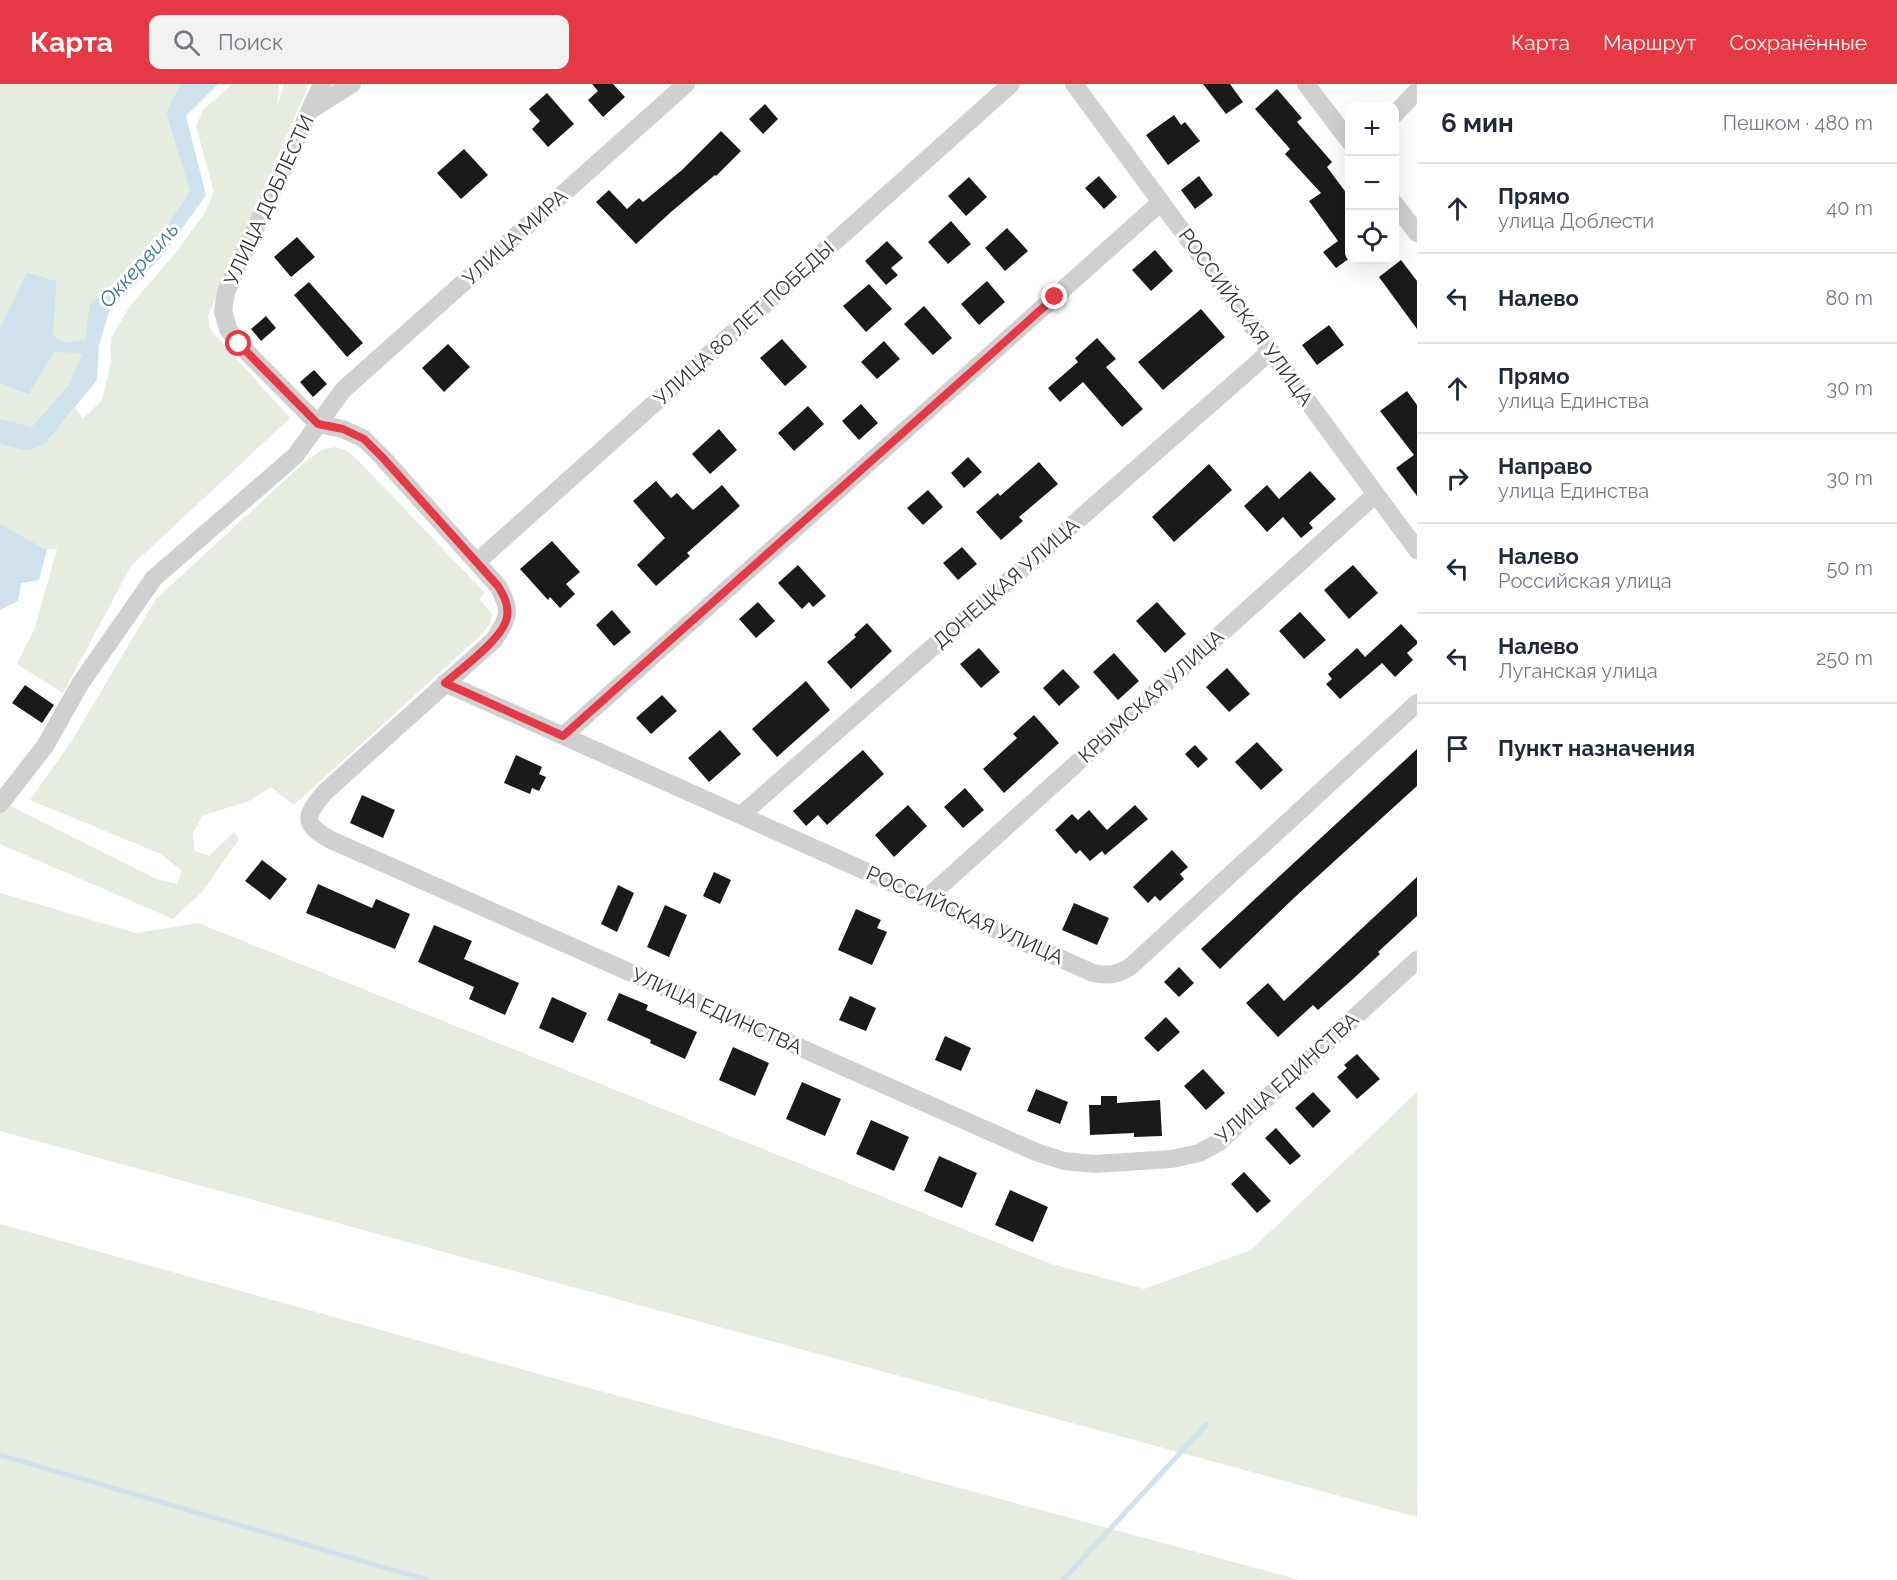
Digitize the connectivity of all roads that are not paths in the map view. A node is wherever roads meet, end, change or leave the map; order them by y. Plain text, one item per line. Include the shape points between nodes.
1 (322, 84) edge
2 (352, 84) edge
3 (686, 84) edge
4 (1011, 84) edge
5 (1074, 84) edge
6 (1306, 84) edge
7 (1417, 91) edge
8 (311, 110) junction
9 (1399, 111) edge
10 (1345, 135) edge
11 (1161, 202) junction
12 (1399, 208) edge
13 (1417, 233) edge
14 (1271, 351) junction
15 (318, 424) junction
16 (1376, 494) junction
17 (1417, 550) edge
18 (477, 562) junction
19 (445, 683) junction
20 (1417, 703) edge
21 (563, 736) junction
22 (0, 804) edge
23 (741, 815) junction
24 (927, 898) junction
25 (1417, 960) edge

1 - 8 street, УЛИЦА ДОБЛЕСТИ
2 - 8 street
3 - 15 street, УЛИЦА МИРА via 343,390
4 - 18 street, УЛИЦА 80 ЛЕТ ПОБЕДЫ
5 - 11 street, РОССИЙСКАЯ УЛИЦА
6 - 10 street
7 - 9 street
8 - 15 street, УЛИЦА ДОБЛЕСТИ via 226,292 223,311 228,329 239,344
11 - 14 street, РОССИЙСКАЯ УЛИЦА
11 - 21 street
12 - 13 street
14 - 16 street, РОССИЙСКАЯ УЛИЦА
14 - 23 street, ДОНЕЦКАЯ УЛИЦА
15 - 18 street, УЛИЦА ЕДИНСТВА via 364,439
15 - 22 street, УЛИЦА МИРА via 295,456 154,578 80,684 45,746
16 - 17 street, РОССИЙСКАЯ УЛИЦА
16 - 24 street, КРЫМСКАЯ УЛИЦА
18 - 19 street, УЛИЦА ЕДИНСТВА via 507,601 507,619 494,640
19 - 21 street, РОССИЙСКАЯ УЛИЦА
19 - 25 street, УЛИЦА ЕДИНСТВА via 325,792 310,810 314,831 1035,1152 1064,1161 1095,1164 1172,1159 1199,1153 1219,1142
20 - 24 street, РОССИЙСКАЯ УЛИЦА via 1119,973 1093,973
21 - 23 street, РОССИЙСКАЯ УЛИЦА
23 - 24 street, РОССИЙСКАЯ УЛИЦА

